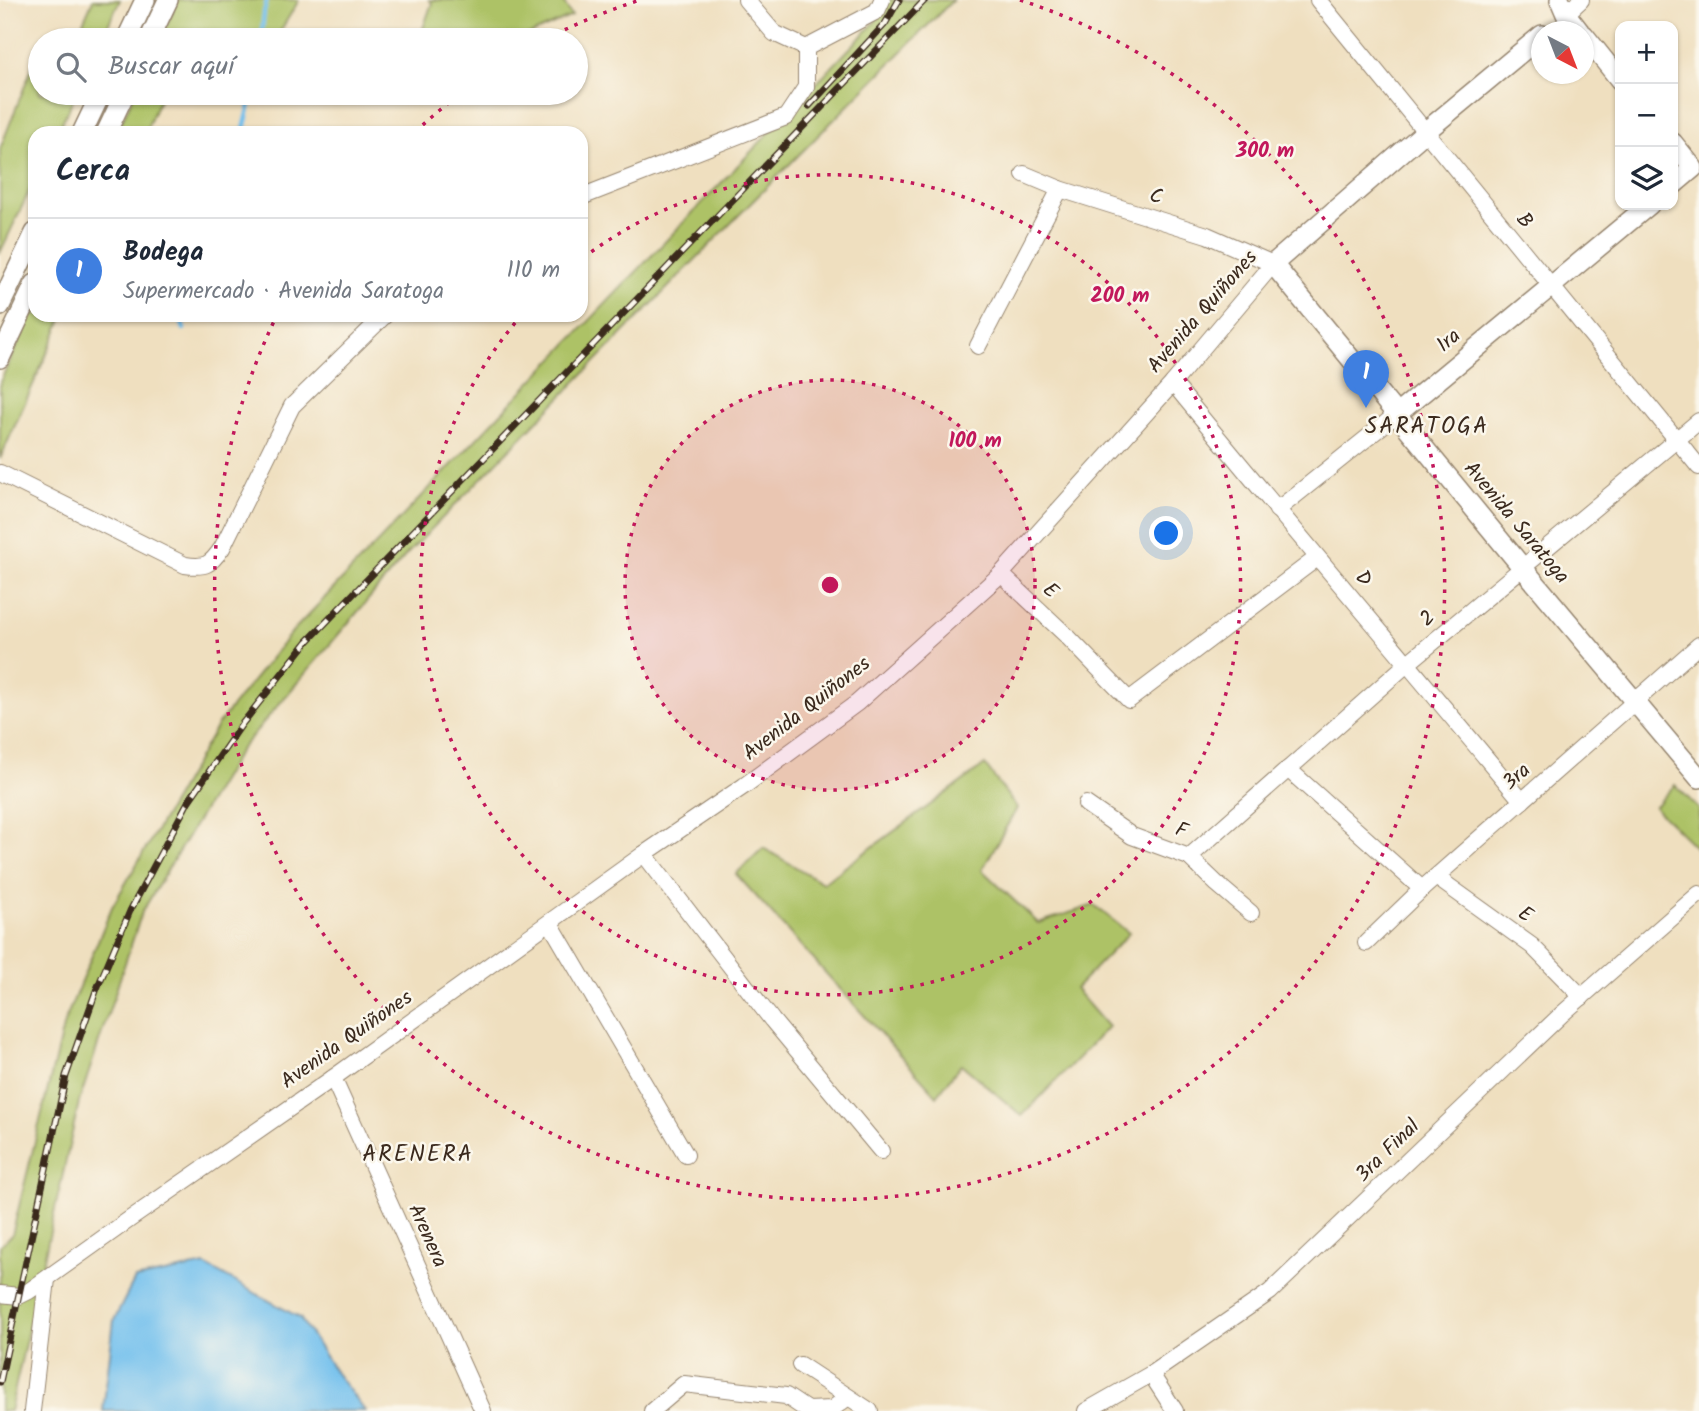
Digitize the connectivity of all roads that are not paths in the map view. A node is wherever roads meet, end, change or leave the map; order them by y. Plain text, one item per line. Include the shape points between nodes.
1 (145, 0) edge
2 (168, 0) edge
3 (746, 0) edge
4 (882, 0) edge
5 (1318, 0) edge
6 (1581, 0) edge
7 (1563, 7) edge
8 (132, 28) edge
9 (155, 28) edge
10 (1531, 44) edge
11 (806, 48) junction
12 (1594, 48) edge
13 (1615, 74) edge
14 (95, 105) edge
15 (119, 105) edge
16 (85, 126) edge
17 (109, 126) edge
18 (1425, 132) junction
19 (1676, 147) edge
20 (1697, 168) edge
21 (1024, 174) dead end
22 (1678, 181) edge
23 (1060, 189) junction
24 (588, 194) edge
25 (1642, 210) edge
26 (28, 248) edge
27 (1273, 264) junction
28 (1551, 286) junction
29 (28, 299) edge
30 (0, 306) edge
31 (378, 322) edge
32 (978, 346) dead end
33 (0, 358) edge
34 (1173, 383) junction
35 (1397, 414) junction
36 (1699, 421) edge
37 (1676, 439) junction
38 (1699, 467) edge
39 (0, 473) edge
40 (1277, 510) junction
41 (1317, 558) junction
42 (1522, 566) junction
43 (1001, 574) junction
44 (1699, 645) edge
45 (1408, 663) junction
46 (1636, 701) junction
47 (1288, 769) junction
48 (1699, 778) edge
49 (1521, 801) junction
50 (1086, 804) dead end
51 (644, 854) junction
52 (1189, 856) junction
53 (1436, 877) junction
54 (1422, 889) junction
55 (1699, 894) edge
56 (1251, 913) dead end
57 (550, 923) junction
58 (1366, 943) dead end
59 (1582, 997) junction
60 (333, 1078) junction
61 (881, 1151) dead end
62 (686, 1155) dead end
63 (47, 1279) junction
64 (0, 1294) edge
65 (800, 1365) dead end
66 (1151, 1374) junction
67 (848, 1397) junction
68 (32, 1411) edge
69 (483, 1411) edge
70 (652, 1411) edge
71 (870, 1411) edge
72 (1086, 1411) edge
73 (1175, 1411) edge

1 - 8 main road
2 - 9 main road
3 - 11 street via 774,33
4 - 11 street via 877,11
5 - 18 street, B
6 - 7 street
10 - 18 main road, Avenida Quiñones
11 - 24 street via 806,87 786,117
12 - 13 main road
14 - 16 main road
15 - 17 main road
18 - 27 main road, Avenida Quiñones
18 - 28 street, B
19 - 20 main road
20 - 22 main road
21 - 23 street, C
23 - 27 street, C via 1207,235
23 - 32 street
25 - 28 main road, 1ra
26 - 30 main road
27 - 34 street, Avenida Quiñones
27 - 35 main road, Avenida Saratoga
28 - 35 main road, 1ra
28 - 37 street, B
29 - 33 main road
31 - 39 street via 292,406 222,548 202,567 185,565
34 - 40 street, D
34 - 43 street, Avenida Quiñones
35 - 40 street, 1ra
35 - 42 main road, Avenida Saratoga
36 - 37 street, 2
37 - 38 street, B
37 - 42 street, 2
40 - 41 street, D
41 - 43 street, E via 1129,700
41 - 45 street, D
42 - 45 street, 2
42 - 46 main road, Avenida Saratoga
43 - 51 street, Avenida Quiñones via 857,703
44 - 46 street, 3ra
45 - 47 street, 2
45 - 49 street, D
46 - 48 main road, Avenida Saratoga
46 - 49 street, 3ra
47 - 52 street, 2
47 - 54 street
49 - 53 street, 3ra
50 - 52 street, F via 1132,836
51 - 57 street, Avenida Quiñones
51 - 61 street
52 - 56 street, F
53 - 54 street, 3ra
53 - 59 street, E via 1532,946
54 - 58 street, 3ra
55 - 59 street, 3ra Final
57 - 60 street, Avenida Quiñones
57 - 62 street
59 - 66 street, 3ra Final via 1270,1292
60 - 63 street, Avenida Quiñones
60 - 69 street, Arenera
63 - 64 street, Avenida Quiñones via 19,1296
63 - 68 street
65 - 67 street
66 - 72 street, 3ra Final
66 - 73 street
67 - 70 street via 832,1409 807,1410 786,1396 684,1384
67 - 71 street

